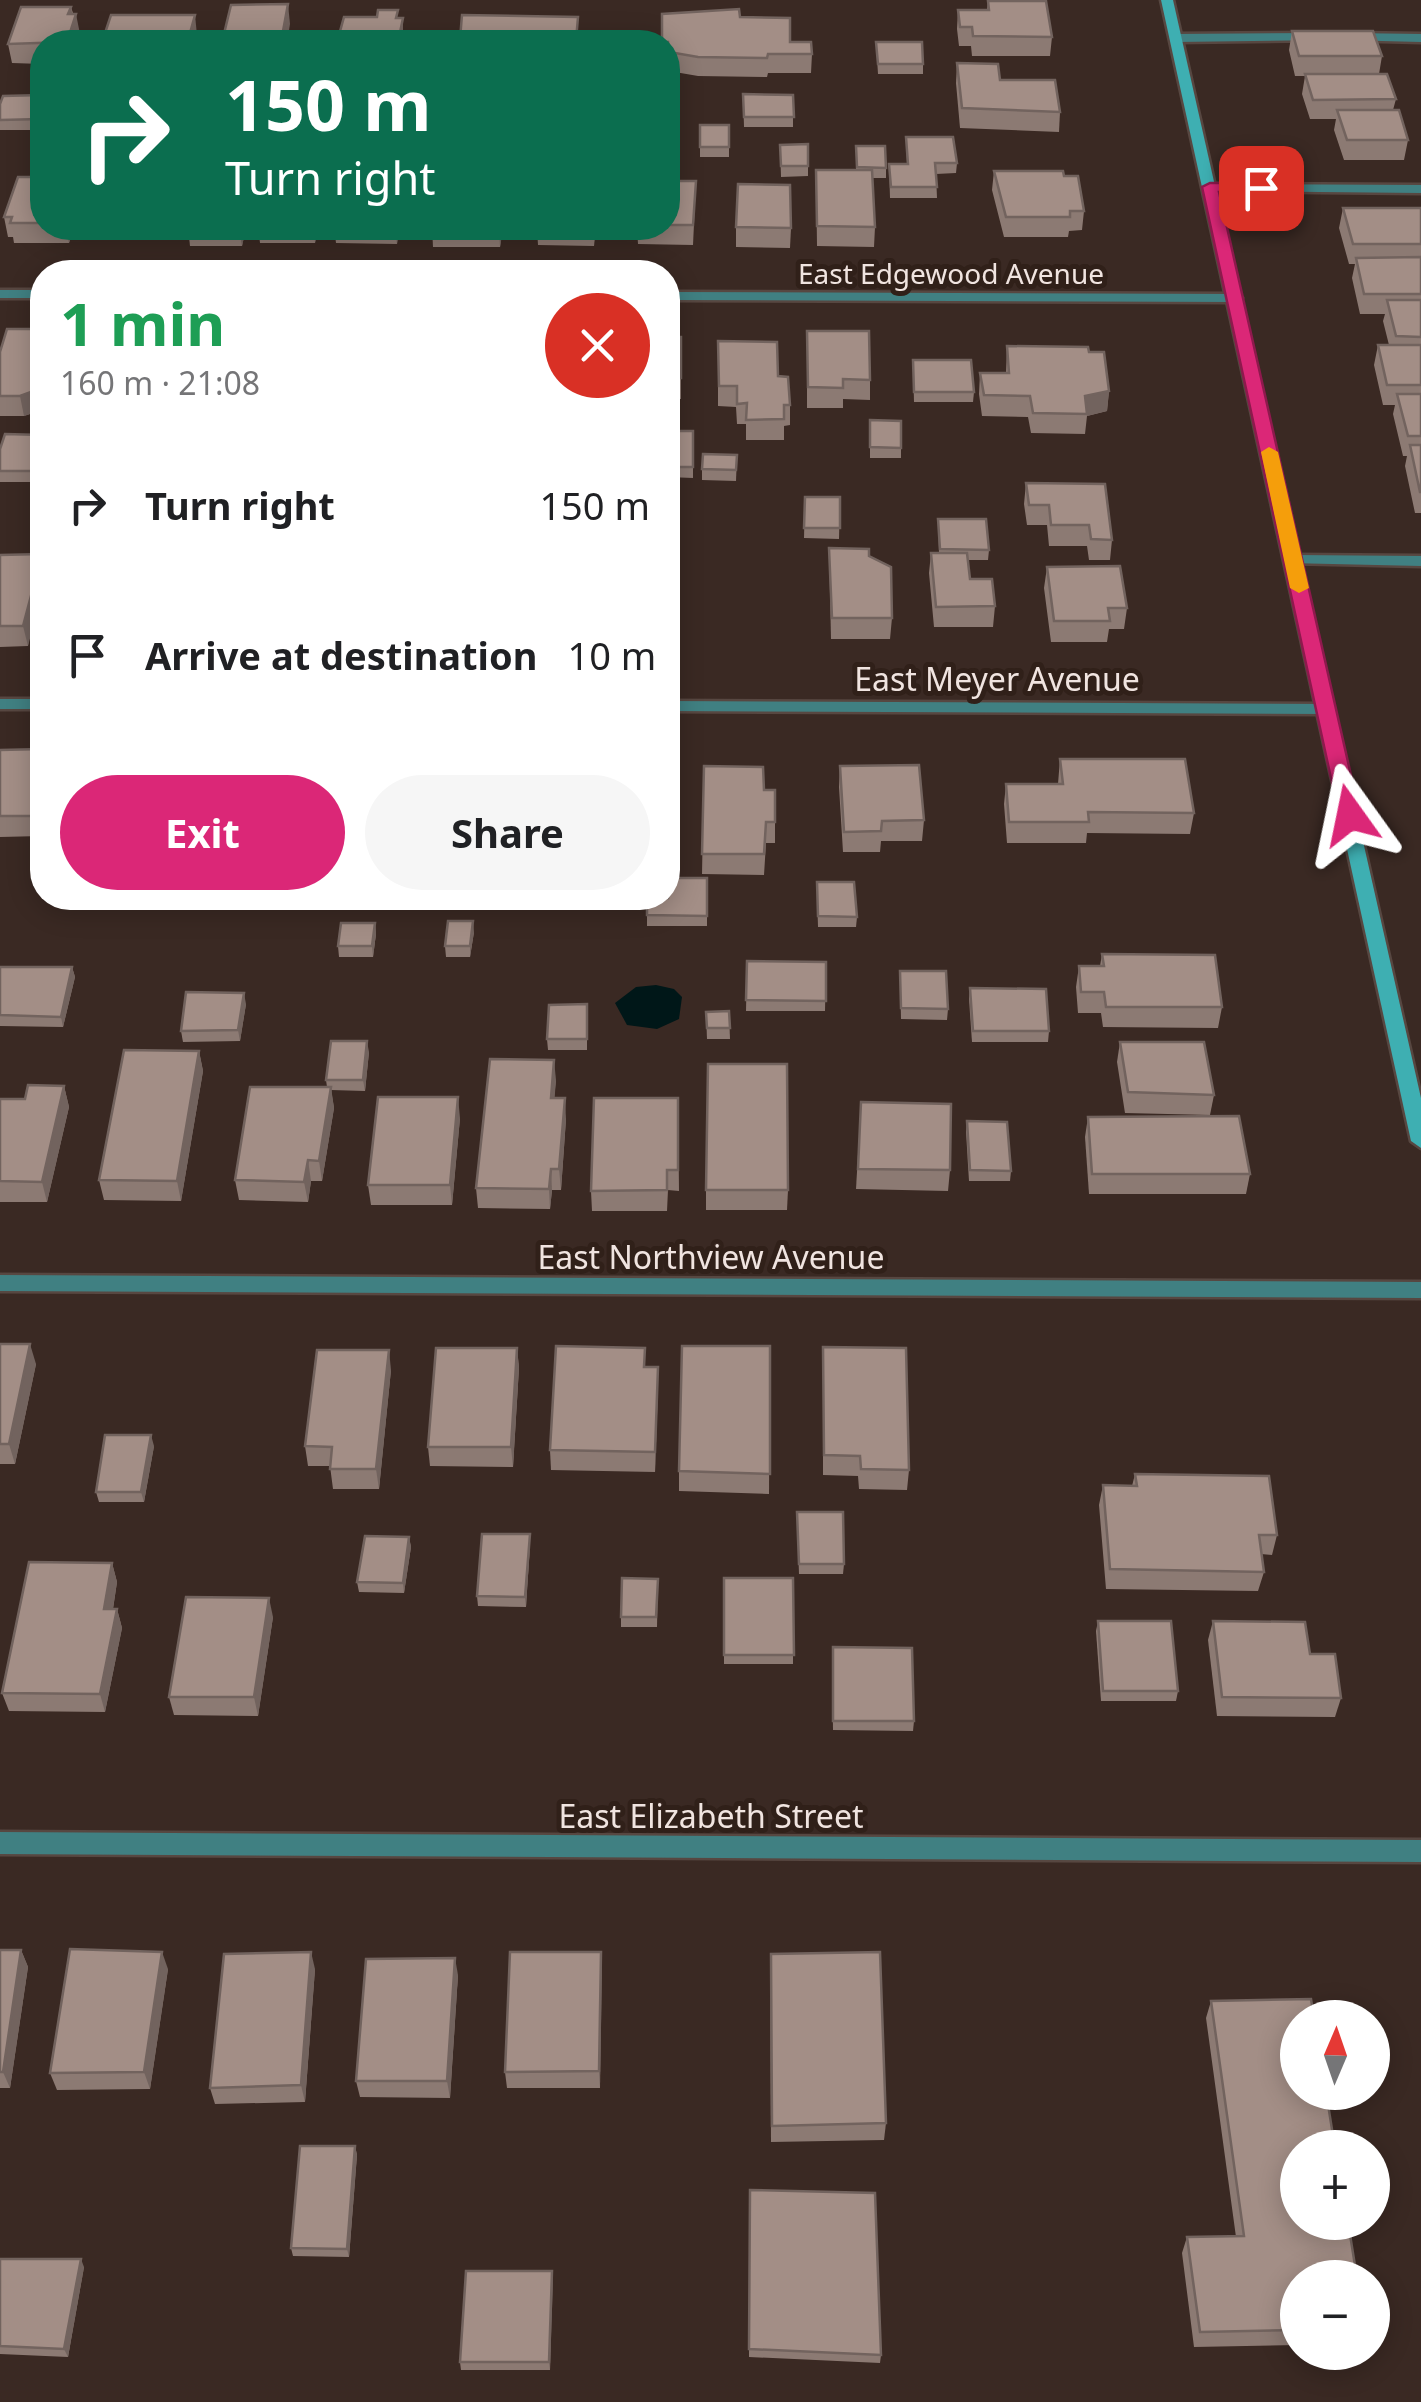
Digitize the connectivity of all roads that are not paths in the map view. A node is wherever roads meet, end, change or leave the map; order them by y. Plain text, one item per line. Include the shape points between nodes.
1 (1167, 0) edge
2 (1176, 38) junction
3 (1421, 38) edge
4 (1210, 187) junction
5 (1421, 189) edge
6 (0, 294) edge
7 (30, 294) edge
8 (680, 296) edge
9 (1235, 298) junction
10 (1294, 560) junction
11 (1421, 560) edge
12 (0, 704) edge
13 (30, 704) edge
14 (680, 706) edge
15 (1326, 710) junction
16 (1414, 1077) edge
17 (1421, 1141) edge
18 (0, 1282) edge
19 (1421, 1290) edge
20 (0, 1843) edge
21 (1421, 1852) edge

1 - 2 main road
2 - 3 street
2 - 4 main road
4 - 5 street
4 - 9 main road
6 - 7 street
8 - 9 street, East Edgewood Avenue
9 - 10 main road
10 - 11 street
10 - 15 main road
12 - 13 street
14 - 15 street, East Meyer Avenue
15 - 16 main road
16 - 17 main road
18 - 19 street, East Northview Avenue
20 - 21 street, East Elizabeth Street

